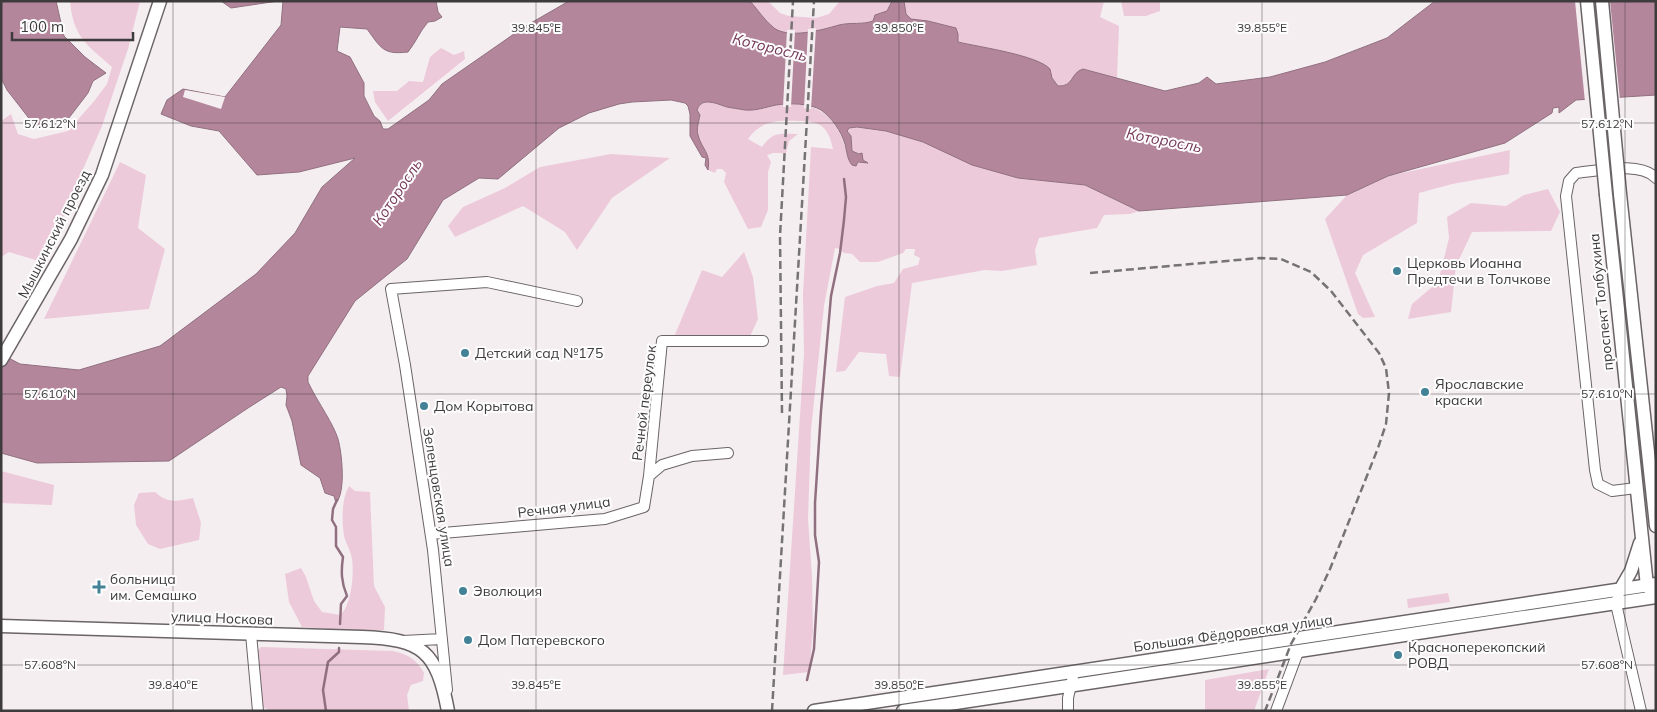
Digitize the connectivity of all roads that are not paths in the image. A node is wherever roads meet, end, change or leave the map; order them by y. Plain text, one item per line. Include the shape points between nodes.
1 (160, 1) edge
2 (1587, 1) edge
3 (1602, 1) edge
4 (1656, 178) edge
5 (578, 301) dead end
6 (763, 341) dead end
7 (1, 360) edge
8 (728, 453) dead end
9 (649, 476) junction
10 (1654, 480) edge
11 (1636, 488) junction
12 (1656, 526) edge
13 (431, 534) junction
14 (1641, 535) junction
15 (1651, 585) edge
16 (1620, 590) junction
17 (1656, 597) edge
18 (1616, 604) junction
19 (1, 626) edge
20 (251, 634) junction
21 (442, 638) junction
22 (402, 641) junction
23 (1298, 652) junction
24 (439, 664) junction
25 (1074, 672) junction
26 (1071, 686) junction
27 (258, 711) edge
28 (449, 711) edge
29 (814, 711) edge
30 (903, 711) edge
31 (1068, 711) edge
32 (1276, 711) edge
33 (1641, 711) edge

1 - 7 main road, Мышкинский проезд via 102,175 71,239
2 - 11 main road, проспект Толбухина, bridge
3 - 10 main road, bridge via 1620,194
4 - 11 street via 1651,173 1632,168 1576,173 1569,181 1566,196 1598,484 1612,491
5 - 13 street, Зеленцовская улица via 486,282 391,289
6 - 9 street, Речной переулок via 662,341
8 - 9 street via 692,456 662,465
9 - 13 street, Речная улица via 644,507 605,518
10 - 12 main road
11 - 14 main road, проспект Толбухина
13 - 21 street, Зеленцовская улица
14 - 15 main road, проспект Толбухина
14 - 16 main road via 1631,571
15 - 16 main road, Большая Фёдоровская улица
15 - 17 main road
16 - 18 street
16 - 25 main road, Большая Фёдоровская улица
17 - 18 main road, Большая Фёдоровская улица
18 - 23 main road, Большая Фёдоровская улица
18 - 33 street
19 - 20 main road, улица Носкова
20 - 22 main road, улица Носкова
20 - 27 street
21 - 22 street, улица Носкова
21 - 24 street, Зеленцовская улица
22 - 24 main road, Зеленцовская улица via 417,647
23 - 26 main road, Большая Фёдоровская улица
23 - 32 street
24 - 28 main road, Зеленцовская улица
25 - 26 street
25 - 29 main road, Большая Фёдоровская улица
26 - 30 main road, Большая Фёдоровская улица
26 - 31 street

